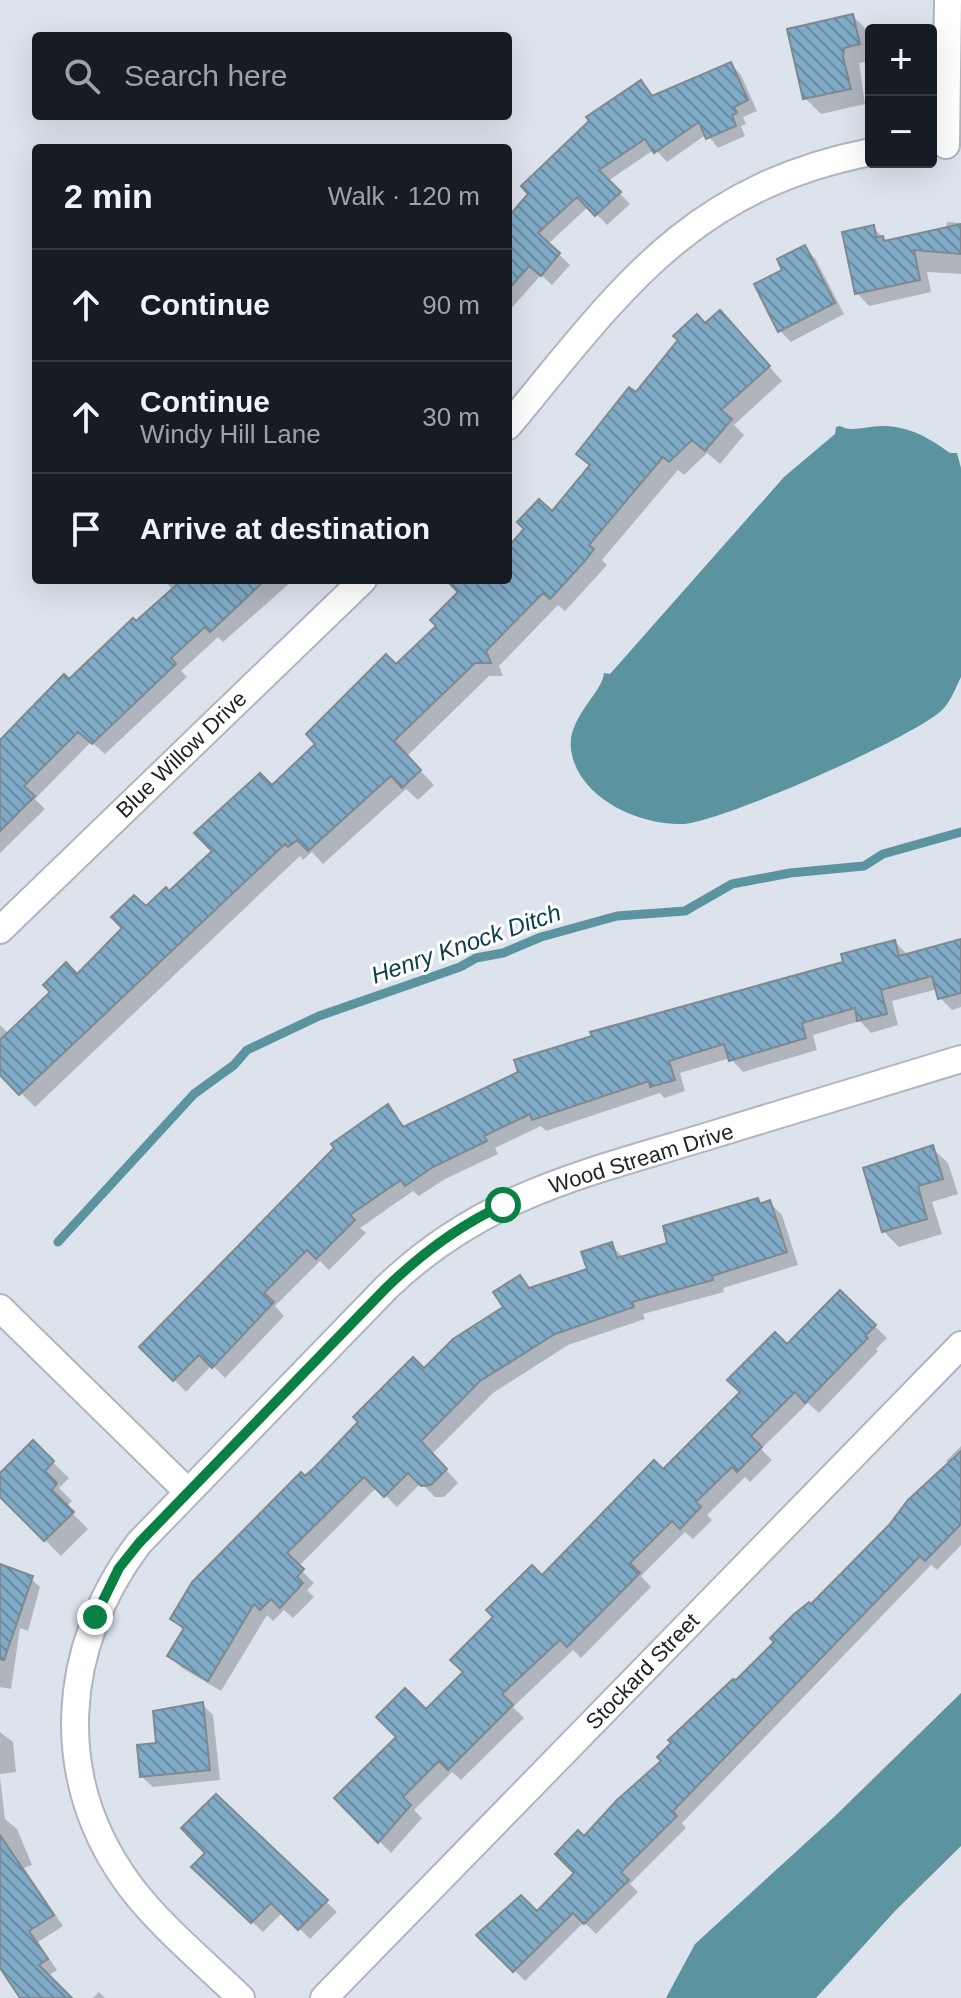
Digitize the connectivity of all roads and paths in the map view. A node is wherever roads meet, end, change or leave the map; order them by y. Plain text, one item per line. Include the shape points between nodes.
1 (948, 0) edge
2 (946, 146) edge
3 (865, 154) edge
4 (512, 421) edge
5 (359, 584) edge
6 (0, 930) edge
7 (961, 1059) edge
8 (0, 1308) edge
9 (961, 1345) edge
10 (188, 1492) junction
11 (241, 1998) edge
12 (324, 1998) edge

1 - 2 street
3 - 4 street via 781,178 729,203 681,235 617,294
5 - 6 street, Blue Willow Drive
7 - 10 street, Wood Stream Drive via 555,1183 472,1220 408,1266
8 - 10 street
9 - 12 street, Stockard Street
10 - 11 street, Wood Stream Drive via 119,1568 91,1625 75,1690 75,1747 90,1812 120,1871 154,1914

